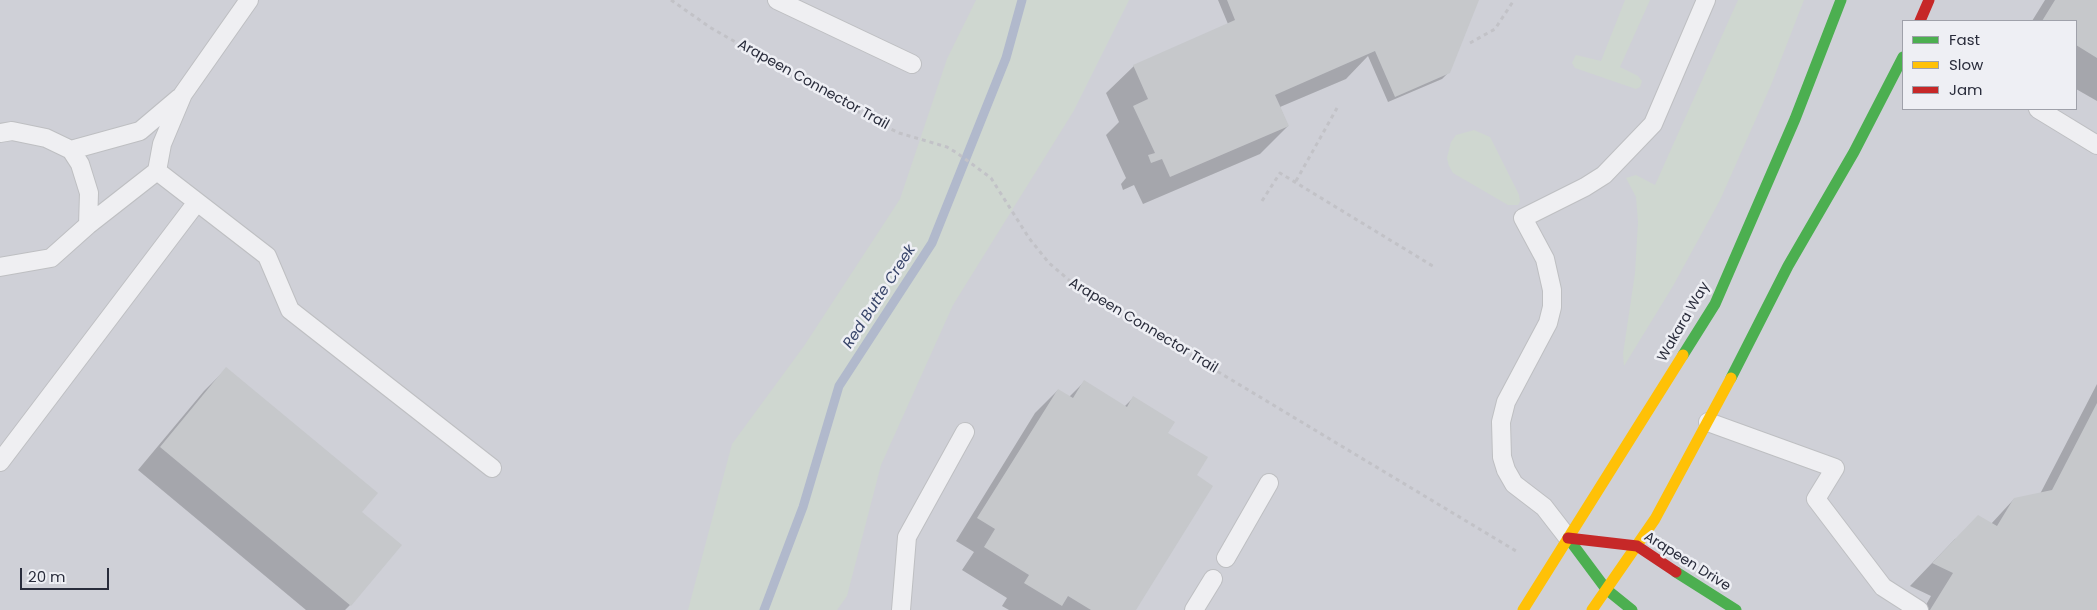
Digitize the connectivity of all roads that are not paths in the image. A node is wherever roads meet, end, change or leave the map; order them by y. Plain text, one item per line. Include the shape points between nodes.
1 (249, 0) edge
2 (777, 0) edge
3 (1706, 0) edge
4 (1841, 0) edge
5 (1929, 0) edge
6 (1920, 20) edge
7 (1902, 59) edge
8 (912, 64) dead end
9 (183, 94) junction
10 (2040, 110) edge
11 (0, 133) edge
12 (2097, 145) edge
13 (71, 150) junction
14 (157, 170) junction
15 (197, 202) junction
16 (88, 226) junction
17 (0, 267) edge
18 (1708, 422) junction
19 (965, 432) dead end
20 (0, 462) edge
21 (492, 468) dead end
22 (1269, 483) dead end
23 (1568, 538) junction
24 (1637, 546) junction
25 (1226, 558) dead end
26 (1213, 580) dead end
27 (1606, 589) junction
28 (901, 610) edge
29 (1194, 610) edge
30 (1523, 610) edge
31 (1592, 610) edge
32 (1632, 610) edge
33 (1736, 610) edge
34 (1919, 610) edge

1 - 9 lane
2 - 8 lane
3 - 23 lane via 1653,124 1604,175 1523,218 1545,258 1552,307 1544,331 1506,402 1501,422 1502,456 1514,484 1544,507
4 - 23 street, Wakara Way via 1795,119 1715,304
5 - 6 street
7 - 18 street via 1854,152 1788,266
9 - 13 lane via 140,131
9 - 14 lane via 162,144
10 - 12 lane
11 - 13 lane via 12,131 46,138
13 - 16 lane via 80,164 89,193
14 - 15 lane
14 - 16 lane
15 - 20 lane
15 - 21 lane via 267,256 290,310
16 - 17 lane via 51,258
18 - 24 street
18 - 34 lane via 1835,468 1816,499 1884,587
19 - 28 lane via 907,537
22 - 25 lane
23 - 24 street, Arapeen Drive
23 - 27 street
23 - 30 street, Wakara Way
24 - 27 street
24 - 33 street, Arapeen Drive
26 - 29 lane
27 - 31 street
27 - 32 street

